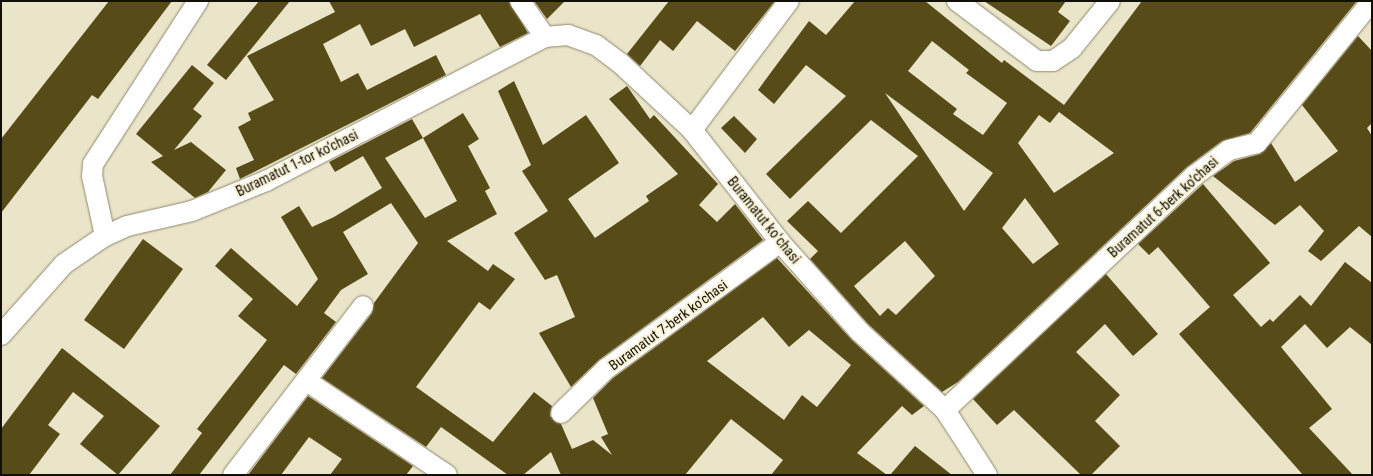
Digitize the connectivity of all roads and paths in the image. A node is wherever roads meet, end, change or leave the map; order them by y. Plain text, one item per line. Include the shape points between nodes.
1 (198, 1) edge
2 (520, 1) edge
3 (789, 1) edge
4 (957, 1) edge
5 (1110, 1) edge
6 (1372, 1) edge
7 (545, 37) junction
8 (692, 130) junction
9 (105, 236) junction
10 (780, 242) junction
11 (364, 306) dead end
12 (1, 335) edge
13 (308, 382) junction
14 (945, 410) junction
15 (561, 413) dead end
16 (233, 475) edge
17 (447, 475) edge
18 (987, 475) edge

1 - 9 street via 93,164 92,176
2 - 7 street
3 - 8 street
4 - 5 street via 1037,61 1052,61 1072,48
6 - 14 street, Buramatut 6-berk koʼchasi via 1257,143 1229,150 1194,176
7 - 8 street, Buramatut koʻchasi via 568,35 596,45 620,63
7 - 9 street, Buramatut 1-tor koʼchasi via 266,182 192,210 127,226
8 - 10 street, Buramatut koʻchasi
9 - 12 street, Buramatut 1-tor koʼchasi via 64,264
10 - 14 street, Buramatut koʻchasi via 860,332
10 - 15 street, Buramatut 7-berk koʼchasi via 606,369
11 - 13 street
13 - 16 street
13 - 17 street
14 - 18 street, Buramatut koʻchasi

